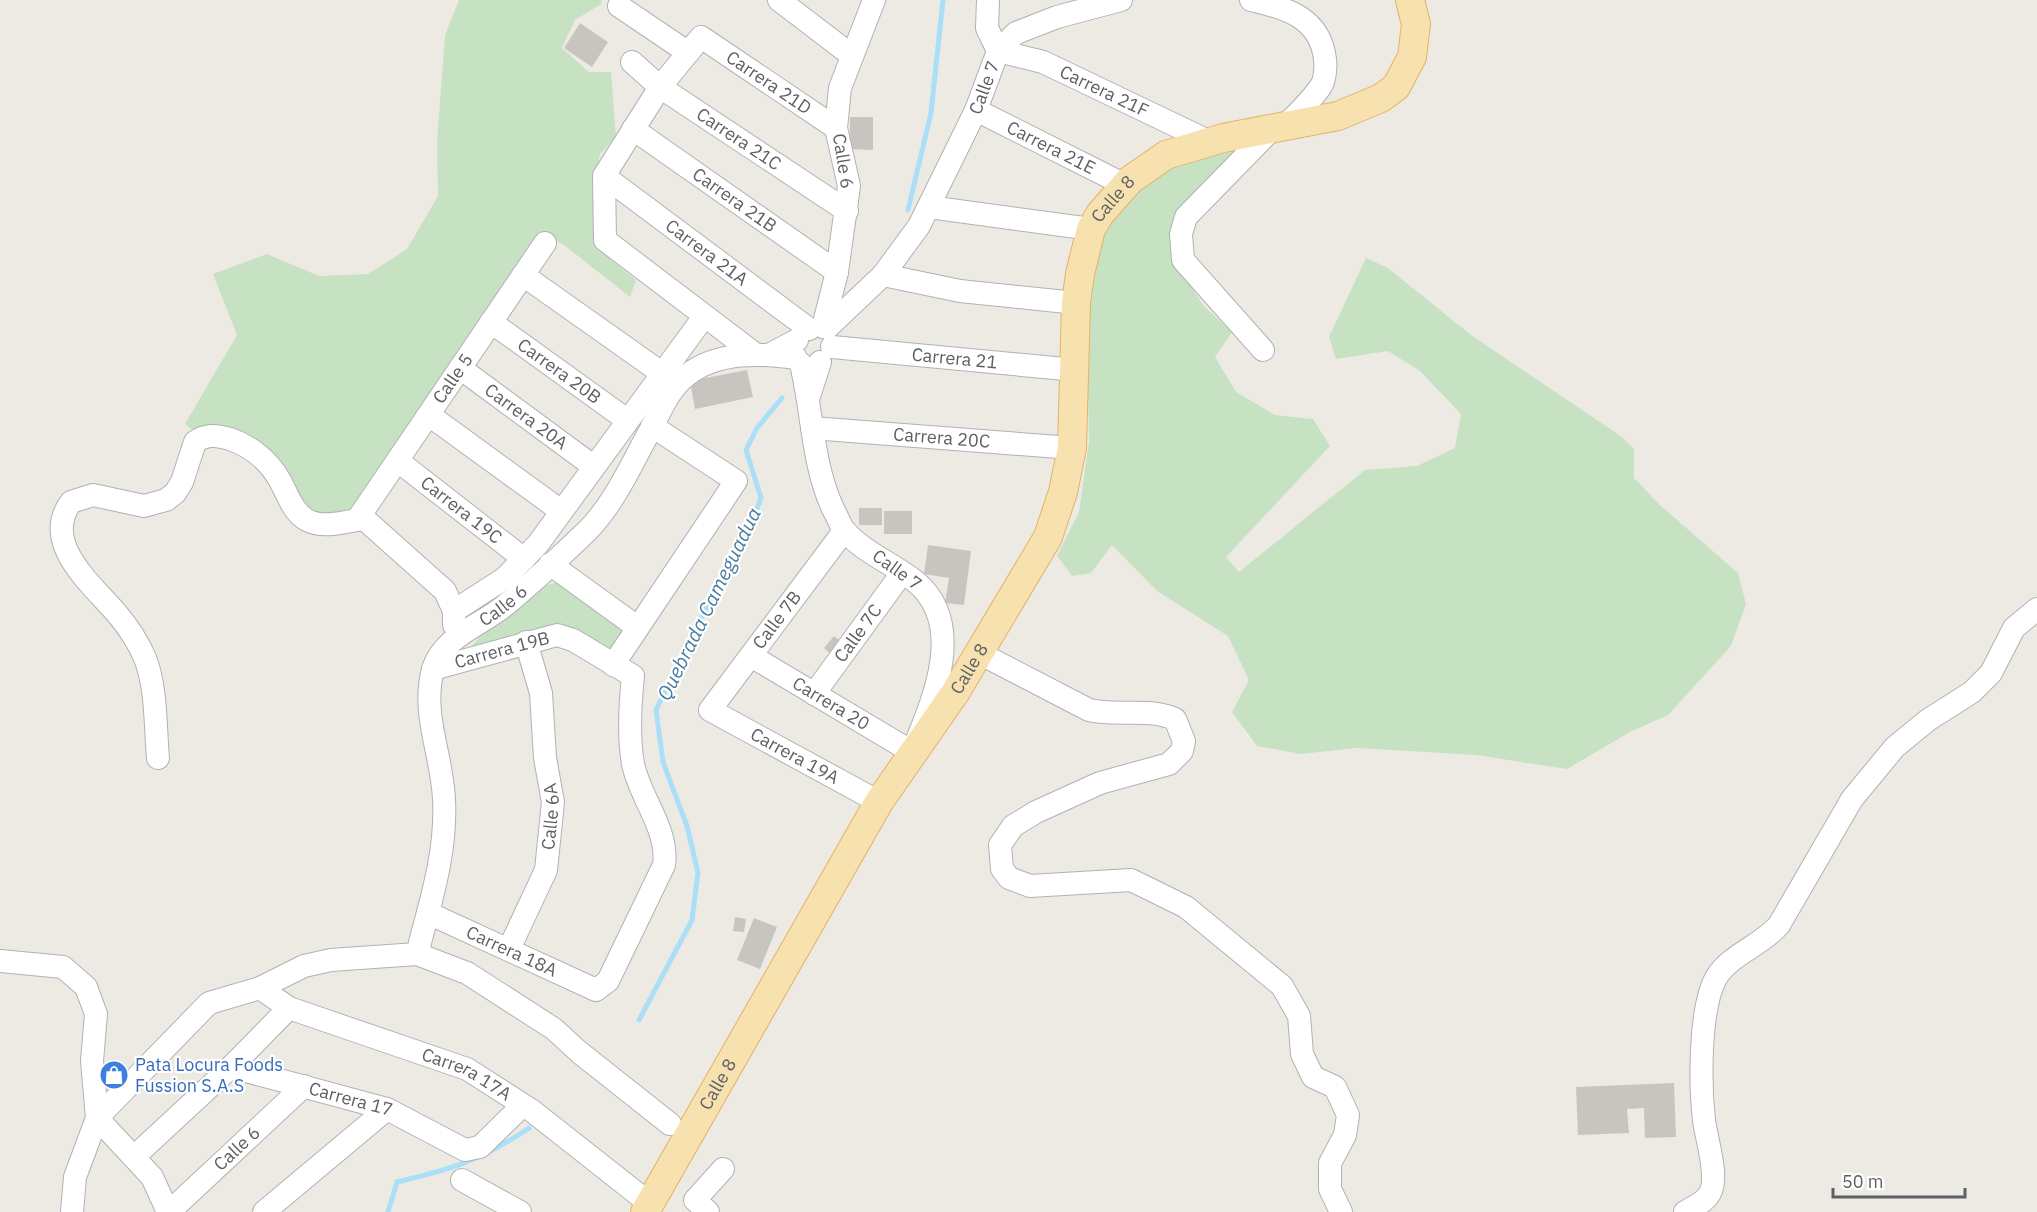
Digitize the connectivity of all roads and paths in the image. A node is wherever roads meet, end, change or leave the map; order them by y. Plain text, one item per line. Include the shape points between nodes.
1 (779, 0) edge
2 (874, 0) edge
3 (988, 0) edge
4 (1121, 0) edge
5 (1251, 0) edge
6 (1410, 0) edge
7 (619, 6) dead end
8 (1058, 9) edge
9 (694, 44) junction
10 (998, 51) junction
11 (851, 55) junction
12 (632, 62) dead end
13 (660, 87) junction
14 (976, 110) junction
15 (1279, 127) junction
16 (836, 128) junction
17 (633, 129) junction
18 (1216, 140) junction
19 (604, 176) junction
20 (1125, 184) junction
21 (929, 207) junction
22 (847, 211) junction
23 (1091, 229) junction
24 (545, 243) dead end
25 (837, 272) junction
26 (523, 275) junction
27 (883, 275) junction
28 (1076, 303) junction
29 (703, 318) junction
30 (491, 322) junction
31 (813, 344) junction
32 (1263, 350) dead end
33 (762, 355) junction
34 (460, 369) junction
35 (1076, 370) junction
36 (663, 374) junction
37 (429, 415) junction
38 (627, 420) junction
39 (652, 426) junction
40 (812, 428) junction
41 (1072, 448) junction
42 (398, 461) junction
43 (594, 466) junction
44 (561, 511) junction
45 (361, 516) junction
46 (844, 531) junction
47 (524, 559) junction
48 (550, 564) junction
49 (902, 573) junction
50 (2037, 609) edge
51 (454, 611) junction
52 (637, 627) junction
53 (454, 639) junction
54 (526, 642) junction
55 (979, 653) junction
56 (751, 656) junction
57 (433, 669) junction
58 (623, 670) junction
59 (814, 694) junction
60 (710, 710) joint
61 (912, 752) junction
62 (158, 758) dead end
63 (879, 802) junction
64 (428, 913) junction
65 (509, 949) junction
66 (417, 954) junction
67 (0, 961) edge
68 (260, 988) junction
69 (289, 1008) junction
70 (231, 1067) junction
71 (304, 1086) junction
72 (526, 1108) junction
73 (387, 1109) junction
74 (97, 1118) junction
75 (670, 1124) dead end
76 (135, 1155) junction
77 (723, 1169) dead end
78 (462, 1180) dead end
79 (702, 1206) edge
80 (647, 1208) edge
81 (72, 1212) edge
82 (168, 1212) edge
83 (264, 1212) edge
84 (520, 1212) edge
85 (1341, 1212) edge
86 (1685, 1212) edge

1 - 11 street
2 - 11 street, Calle 6
3 - 10 street via 987,28
4 - 8 street
5 - 15 street via 1279,6 1304,21 1316,29 1323,46 1326,64 1322,85
6 - 15 main road, Calle 8 via 1416,40 1409,65 1396,87 1362,108
7 - 9 street, Carrera 21D
8 - 10 street via 1016,33
9 - 13 street
9 - 16 street, Carrera 21D
10 - 14 street, Calle 7
10 - 18 street, Carrera 21F via 1063,70
11 - 16 street, Calle 6 via 840,88
12 - 13 street, Carrera 21C
13 - 17 street
13 - 22 street, Carrera 21C
14 - 20 street, Carrera 21E
14 - 21 street, Calle 7
15 - 18 main road, Calle 8
15 - 32 street via 1186,217 1181,234 1183,260
16 - 22 street, Calle 6 via 849,186
17 - 19 street
17 - 25 street, Carrera 21B
18 - 20 main road, Calle 8 via 1166,155
19 - 29 street via 605,240
19 - 31 street, Carrera 21A
20 - 23 main road, Calle 8
21 - 23 street
21 - 27 street, Calle 7
22 - 25 street, Calle 6
23 - 28 main road, Calle 8
24 - 26 street, Calle 5
25 - 31 street, Calle 6
26 - 30 street, Calle 5
26 - 36 street
27 - 28 street via 960,291
27 - 31 street, Calle 7
28 - 35 main road, Calle 8
29 - 33 street
29 - 36 street
30 - 34 street, Calle 5
30 - 38 street, Carrera 20B
31 - 33 street, Calle 6
31 - 35 street, Carrera 21
31 - 40 street, Calle 7 via 809,397
33 - 39 street, Calle 6 via 722,358 688,374 671,390
34 - 37 street, Calle 5
34 - 43 street, Carrera 20A
35 - 41 main road, Calle 8
36 - 38 street
37 - 42 street, Calle 5
37 - 44 street
38 - 43 street
39 - 48 street, Calle 6 via 612,498 589,528
39 - 52 street via 736,481
40 - 41 street, Carrera 20C
40 - 46 street, Calle 7 via 822,483
41 - 55 main road, Calle 8 via 1048,537
42 - 45 street, Calle 5
42 - 47 street, Carrera 19C
43 - 44 street
44 - 47 street
45 - 51 street via 445,591
45 - 62 street via 343,523 309,521 300,515 275,472 260,456 236,442 211,436 202,436 195,442 176,493 156,504 134,505 93,495 71,502 63,520 66,548 83,577 125,624 145,659 152,688
46 - 49 street, Calle 7
46 - 56 street, Calle 7B
47 - 51 street via 505,578
48 - 52 street
48 - 53 street, Calle 6 via 502,608
49 - 59 street, Calle 7C
49 - 61 street, Calle 7 via 930,595 944,633 938,680
50 - 86 street via 2014,628 1991,673 1972,692 1895,747 1852,799 1779,925 1716,978 1702,1034 1704,1118 1714,1179 1708,1196
51 - 53 street, Carrera 19B
52 - 58 street
53 - 57 street, Calle 6 via 441,652
54 - 57 street, Carrera 19B
54 - 58 street, Carrera 19B via 557,635 573,640
54 - 65 street, Calle 6A via 541,693 545,758 553,802 546,870
55 - 61 main road, Calle 8
55 - 85 street via 1089,710 1107,714 1159,712 1175,719 1184,741 1178,757 1169,764 1100,783 1064,798 1013,826 1000,845 1002,869 1009,878 1030,886 1131,880 1186,907 1282,986 1299,1016 1302,1054 1313,1077 1335,1087 1348,1115 1345,1135 1330,1162 1330,1189
56 - 59 street, Carrera 20
56 - 60 street, Calle 7B
57 - 64 street, Calle 6 via 428,716 442,774 444,825 442,858
58 - 65 street, Carrera 18A via 633,764 664,843 664,865 608,981 596,990
59 - 61 street, Carrera 20
60 - 63 street, Carrera 19A
61 - 63 main road, Calle 8
63 - 80 main road, Calle 8
64 - 65 street, Carrera 18A
64 - 66 street, Calle 6
66 - 68 street via 332,960 304,966
66 - 75 street via 467,973 522,1006
67 - 74 street via 63,967 86,987 96,1014 92,1062
68 - 69 street, Carrera 17A
68 - 74 street via 209,1003
69 - 70 street
69 - 72 street, Carrera 17A via 467,1068
70 - 71 street, Carrera 17
70 - 76 street
71 - 73 street, Carrera 17
71 - 82 street, Calle 6
72 - 73 street, Carrera 17 via 480,1147 465,1150
72 - 80 street, Carrera 17A
73 - 83 street
74 - 76 street
74 - 81 street via 75,1177
76 - 82 street via 152,1177
77 - 79 street
78 - 84 street

